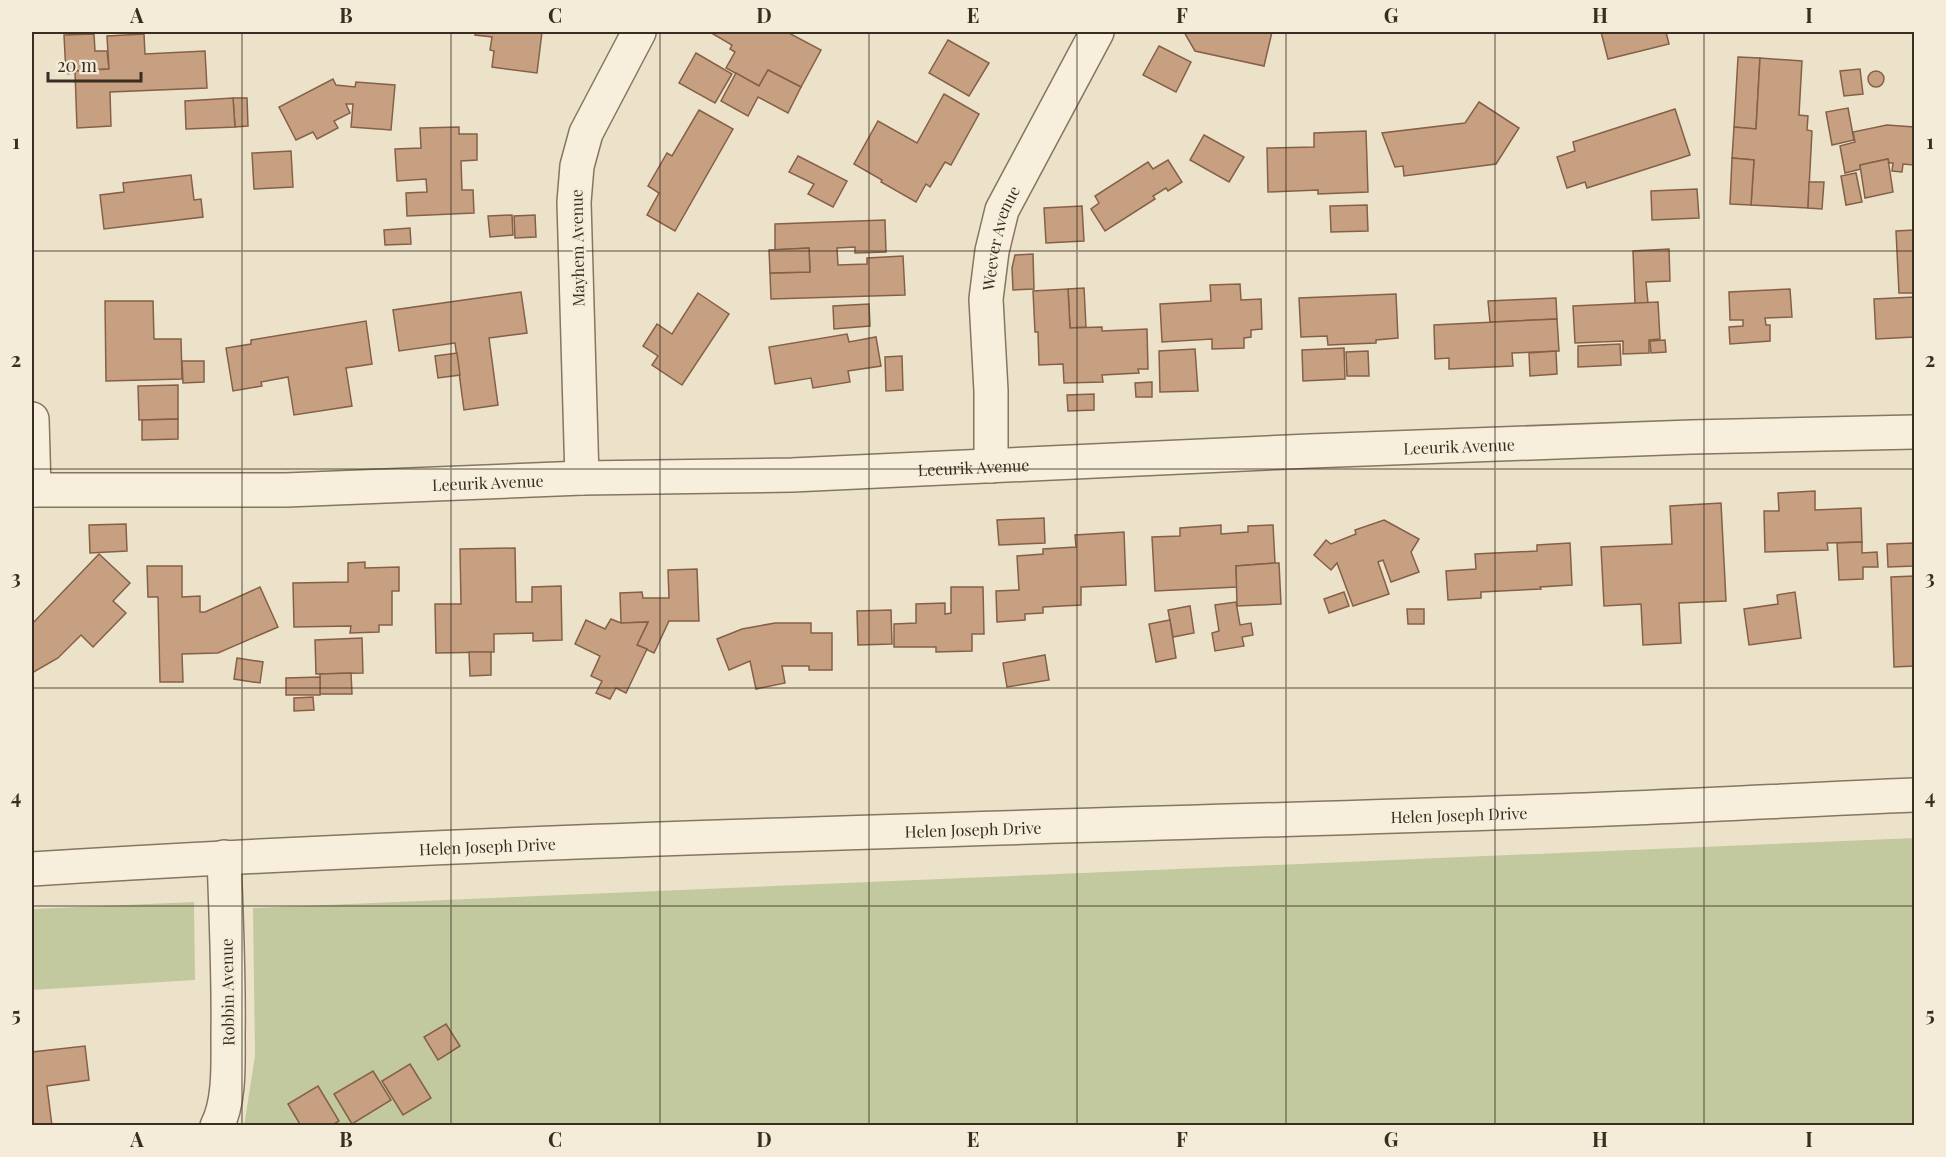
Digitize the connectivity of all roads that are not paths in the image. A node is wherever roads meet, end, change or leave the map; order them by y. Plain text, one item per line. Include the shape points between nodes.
1 (639, 32) edge
2 (1097, 32) edge
3 (32, 419) edge
4 (1914, 432) edge
5 (991, 466) junction
6 (582, 478) junction
7 (33, 490) edge
8 (1914, 795) edge
9 (224, 857) junction
10 (32, 869) edge
11 (217, 1125) edge

1 - 6 street, Mayhem Avenue via 586,133 577,166 574,202
2 - 5 street, Weever Avenue via 1002,210 986,299
3 - 7 street
4 - 5 street, Leeurik Avenue via 1310,450
5 - 6 street, Leeurik Avenue via 792,475
6 - 7 street, Leeurik Avenue via 286,490
8 - 9 street, Helen Joseph Drive
9 - 10 street, Helen Joseph Drive
9 - 11 street, Robbin Avenue via 228,1062

